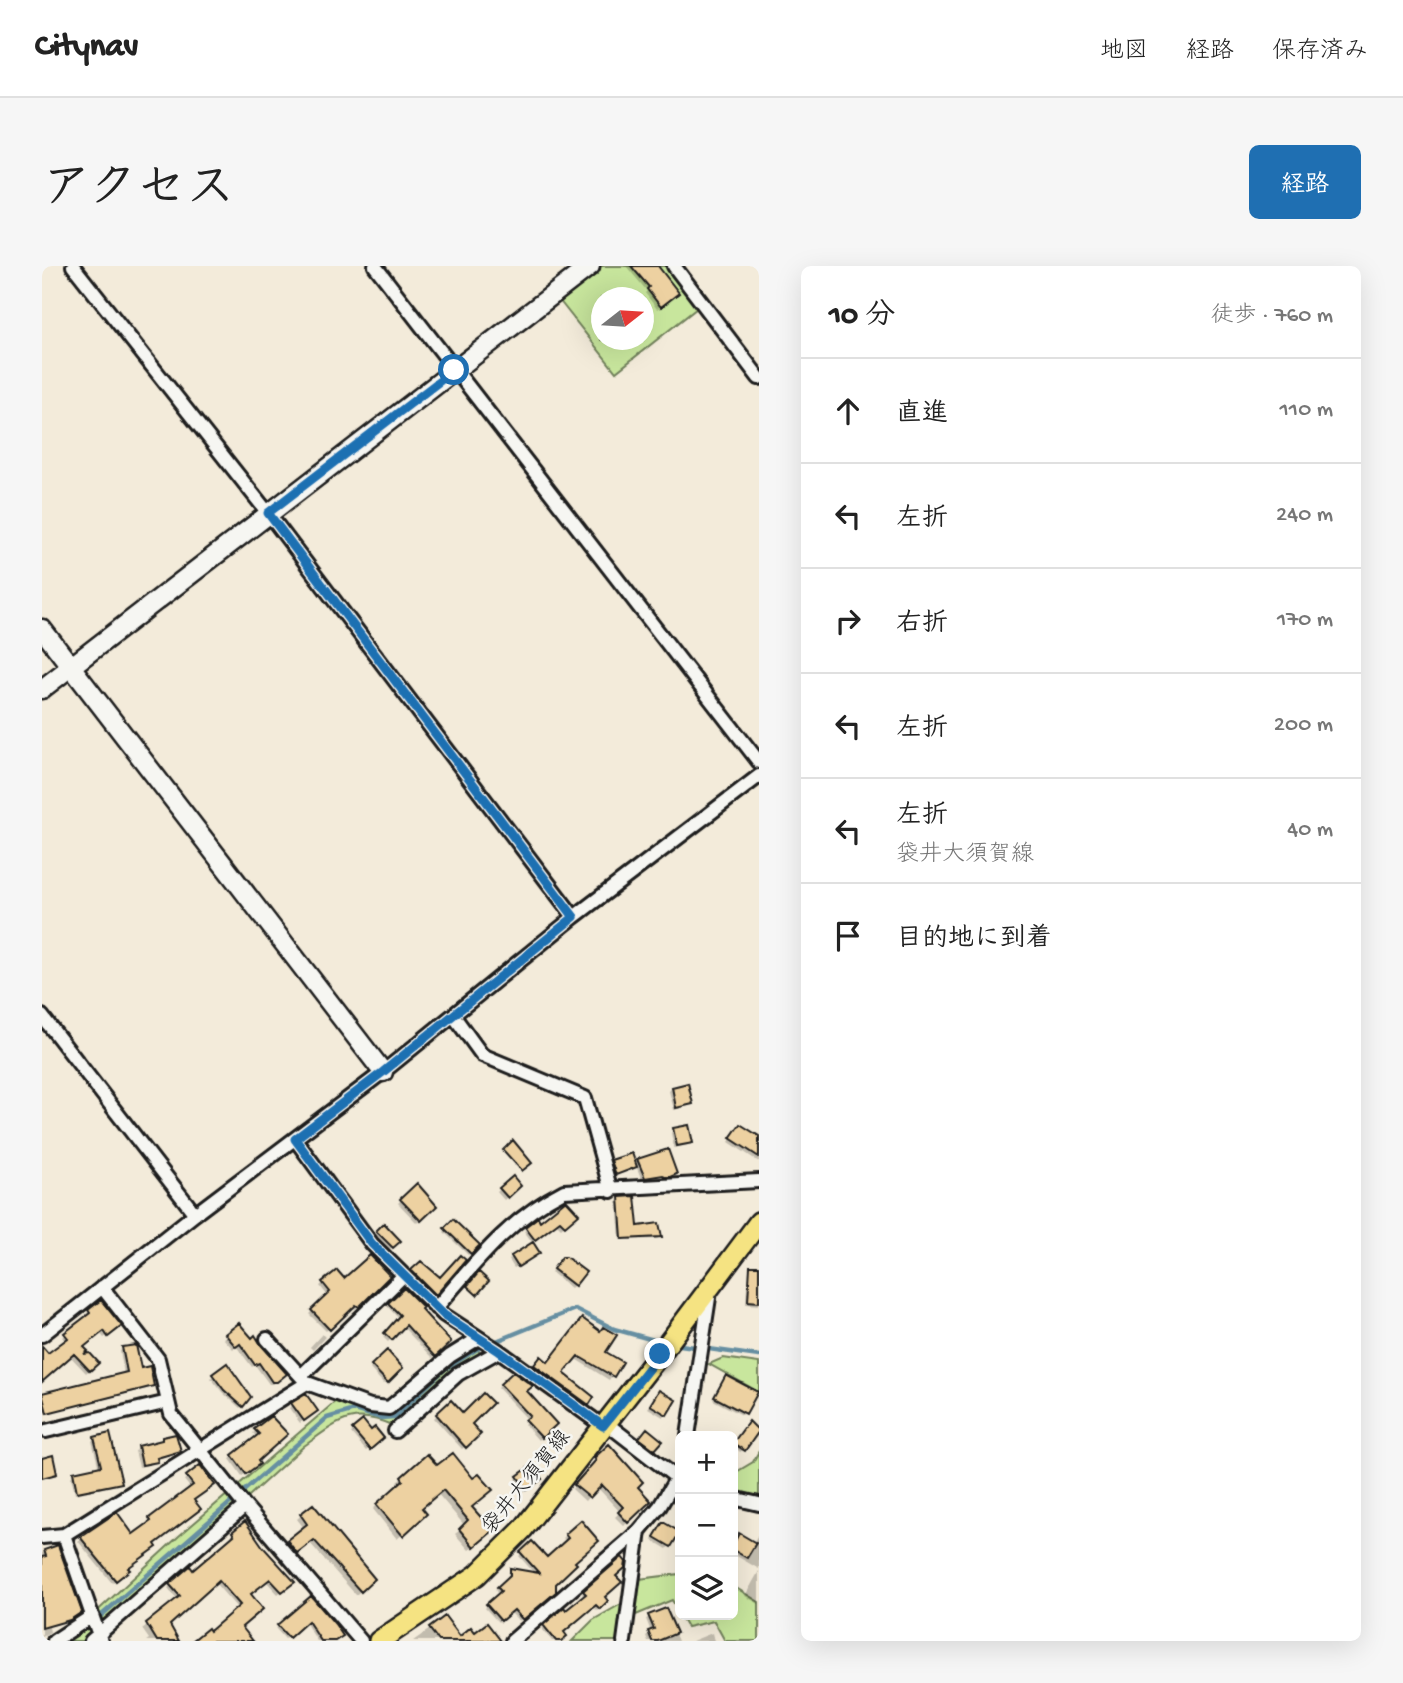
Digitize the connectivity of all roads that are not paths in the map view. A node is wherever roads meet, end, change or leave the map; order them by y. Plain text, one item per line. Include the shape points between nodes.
1 (74, 266) edge
2 (375, 266) edge
3 (590, 266) edge
4 (674, 266) edge
5 (454, 370) junction
6 (759, 378) edge
7 (268, 513) junction
8 (42, 629) edge
9 (71, 666) junction
10 (42, 689) edge
11 (759, 762) edge
12 (759, 776) edge
13 (574, 917) junction
14 (453, 1015) junction
15 (42, 1016) edge
16 (383, 1072) junction
17 (295, 1139) junction
18 (759, 1181) edge
19 (611, 1191) junction
20 (195, 1214) junction
21 (759, 1222) edge
22 (402, 1276) junction
23 (103, 1287) junction
24 (711, 1287) junction
25 (436, 1308) junction
26 (42, 1335) edge
27 (479, 1338) junction
28 (267, 1339) dead end
29 (499, 1351) junction
30 (304, 1379) junction
31 (168, 1402) junction
32 (605, 1425) junction
33 (46, 1431) dead end
34 (395, 1431) dead end
35 (689, 1431) edge
36 (200, 1450) junction
37 (675, 1478) edge
38 (675, 1484) edge
39 (738, 1499) edge
40 (759, 1504) edge
41 (245, 1506) junction
42 (639, 1531) junction
43 (64, 1535) junction
44 (42, 1537) edge
45 (92, 1616) junction
46 (97, 1639) edge
47 (54, 1641) edge
48 (361, 1641) edge
49 (379, 1641) edge
50 (512, 1641) edge
51 (624, 1641) edge

1 - 7 street
2 - 5 street
3 - 5 street
4 - 6 street
5 - 7 street
5 - 11 street
7 - 9 street
7 - 13 street
8 - 9 street
9 - 10 street
9 - 16 street
12 - 13 street
13 - 14 street
14 - 16 street
14 - 19 street via 482,1055 585,1098
15 - 20 street
16 - 17 street
17 - 20 street
17 - 22 street via 355,1223
18 - 19 street
19 - 25 street via 564,1191 548,1199 508,1228
20 - 23 street
21 - 24 main road, 袋井大須賀線
22 - 25 street
22 - 30 street
23 - 26 street
23 - 31 street via 158,1359
24 - 32 main road, 袋井大須賀線
24 - 35 street
25 - 27 street
27 - 29 street
27 - 30 street via 450,1356 389,1408 370,1406
28 - 30 street
29 - 32 street
29 - 34 street via 458,1374
30 - 36 street
31 - 33 street
31 - 36 street via 171,1414
32 - 37 street
32 - 49 main road, 袋井大須賀線 via 502,1552 477,1575
36 - 41 street
36 - 43 street
38 - 42 street
39 - 40 street
41 - 46 street
41 - 48 street
42 - 50 street
42 - 51 street
43 - 44 street
43 - 45 street
45 - 46 street
45 - 47 street

